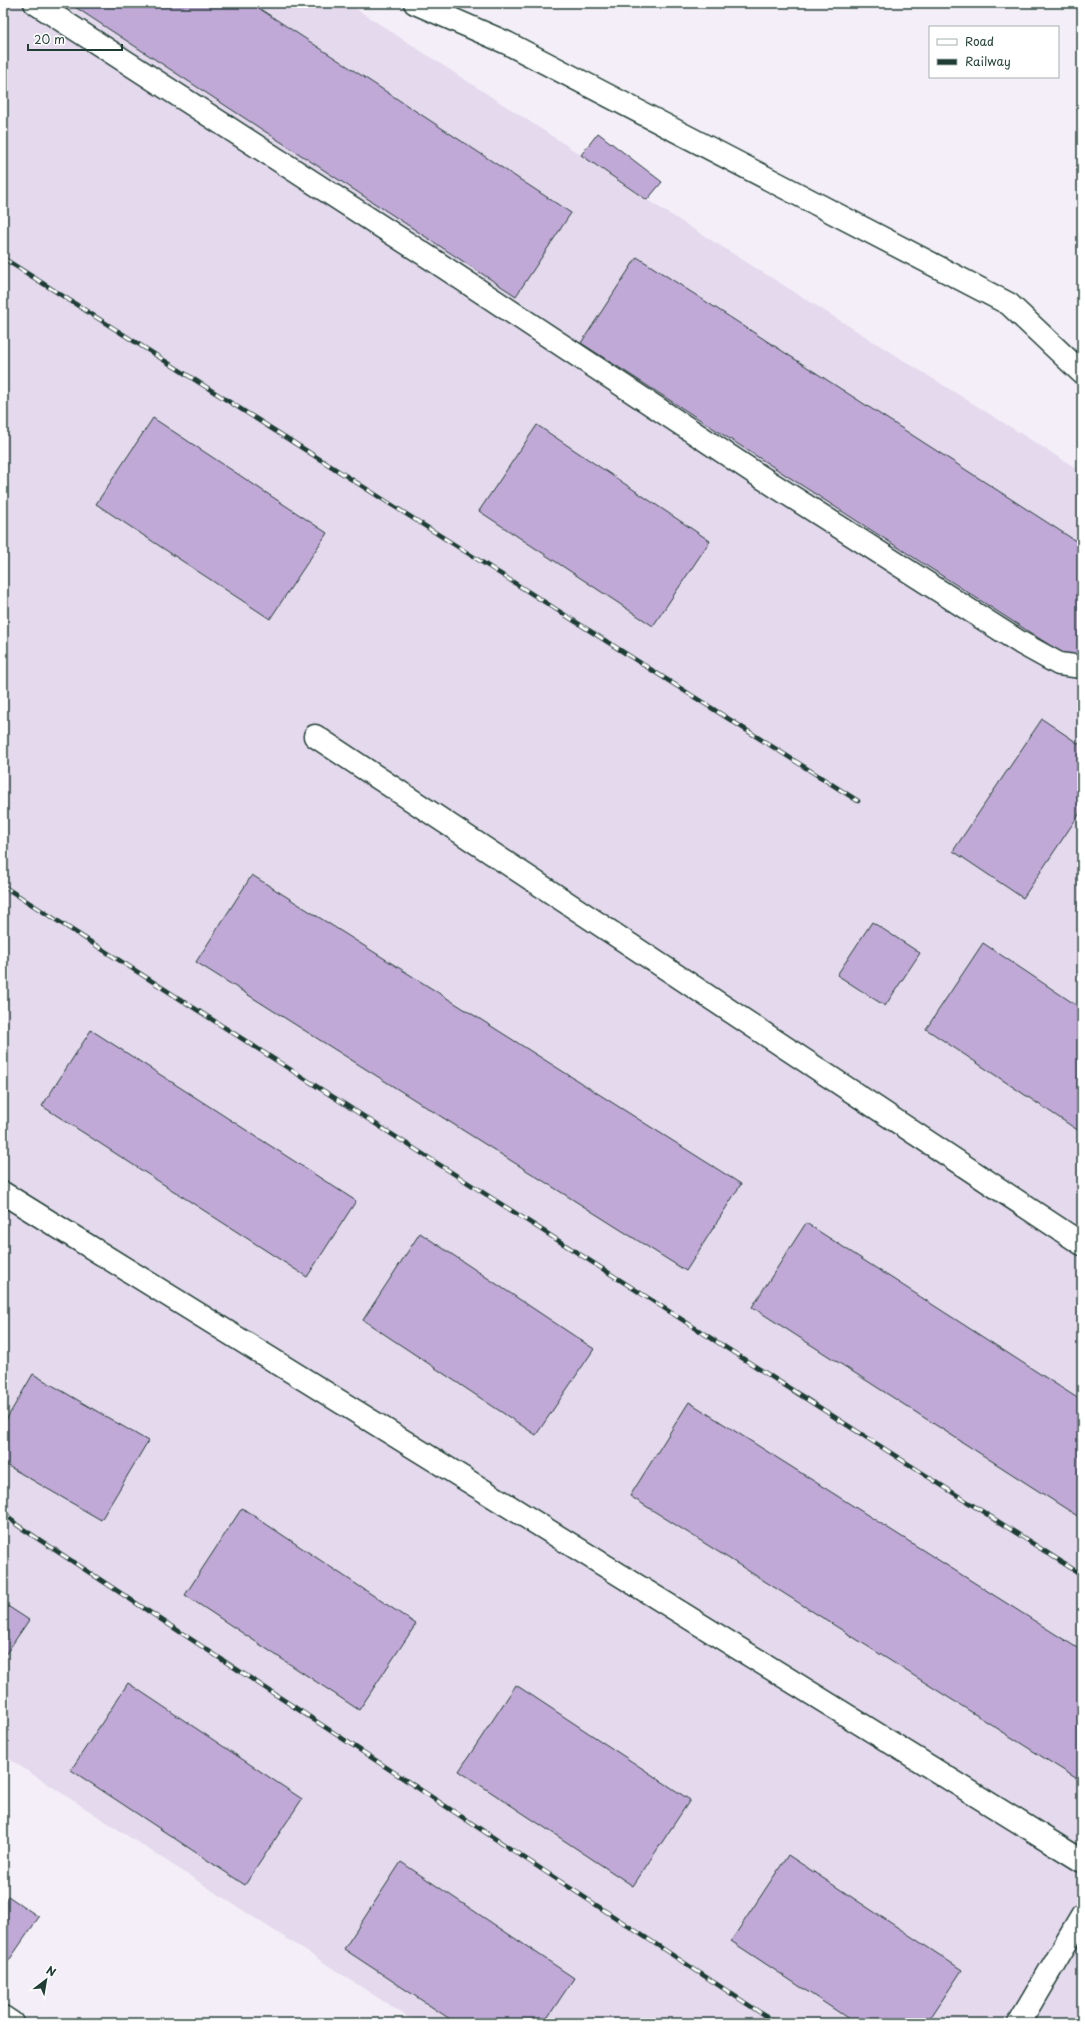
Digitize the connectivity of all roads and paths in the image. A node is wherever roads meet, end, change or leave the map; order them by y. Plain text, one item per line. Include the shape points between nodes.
1 (35, 3) edge
2 (415, 3) edge
3 (1082, 373) edge
4 (1082, 667) edge
5 (315, 736) dead end
6 (3, 1193) edge
7 (1082, 1244) edge
8 (1082, 1861) edge
9 (1082, 1916) edge
10 (3, 2017) edge
11 (12, 2023) edge
12 (1019, 2023) edge

1 - 4 street via 437,262 758,475 1014,638 1059,664
2 - 3 street via 507,43 1009,304
5 - 7 street
6 - 8 street
9 - 12 street
10 - 11 street

